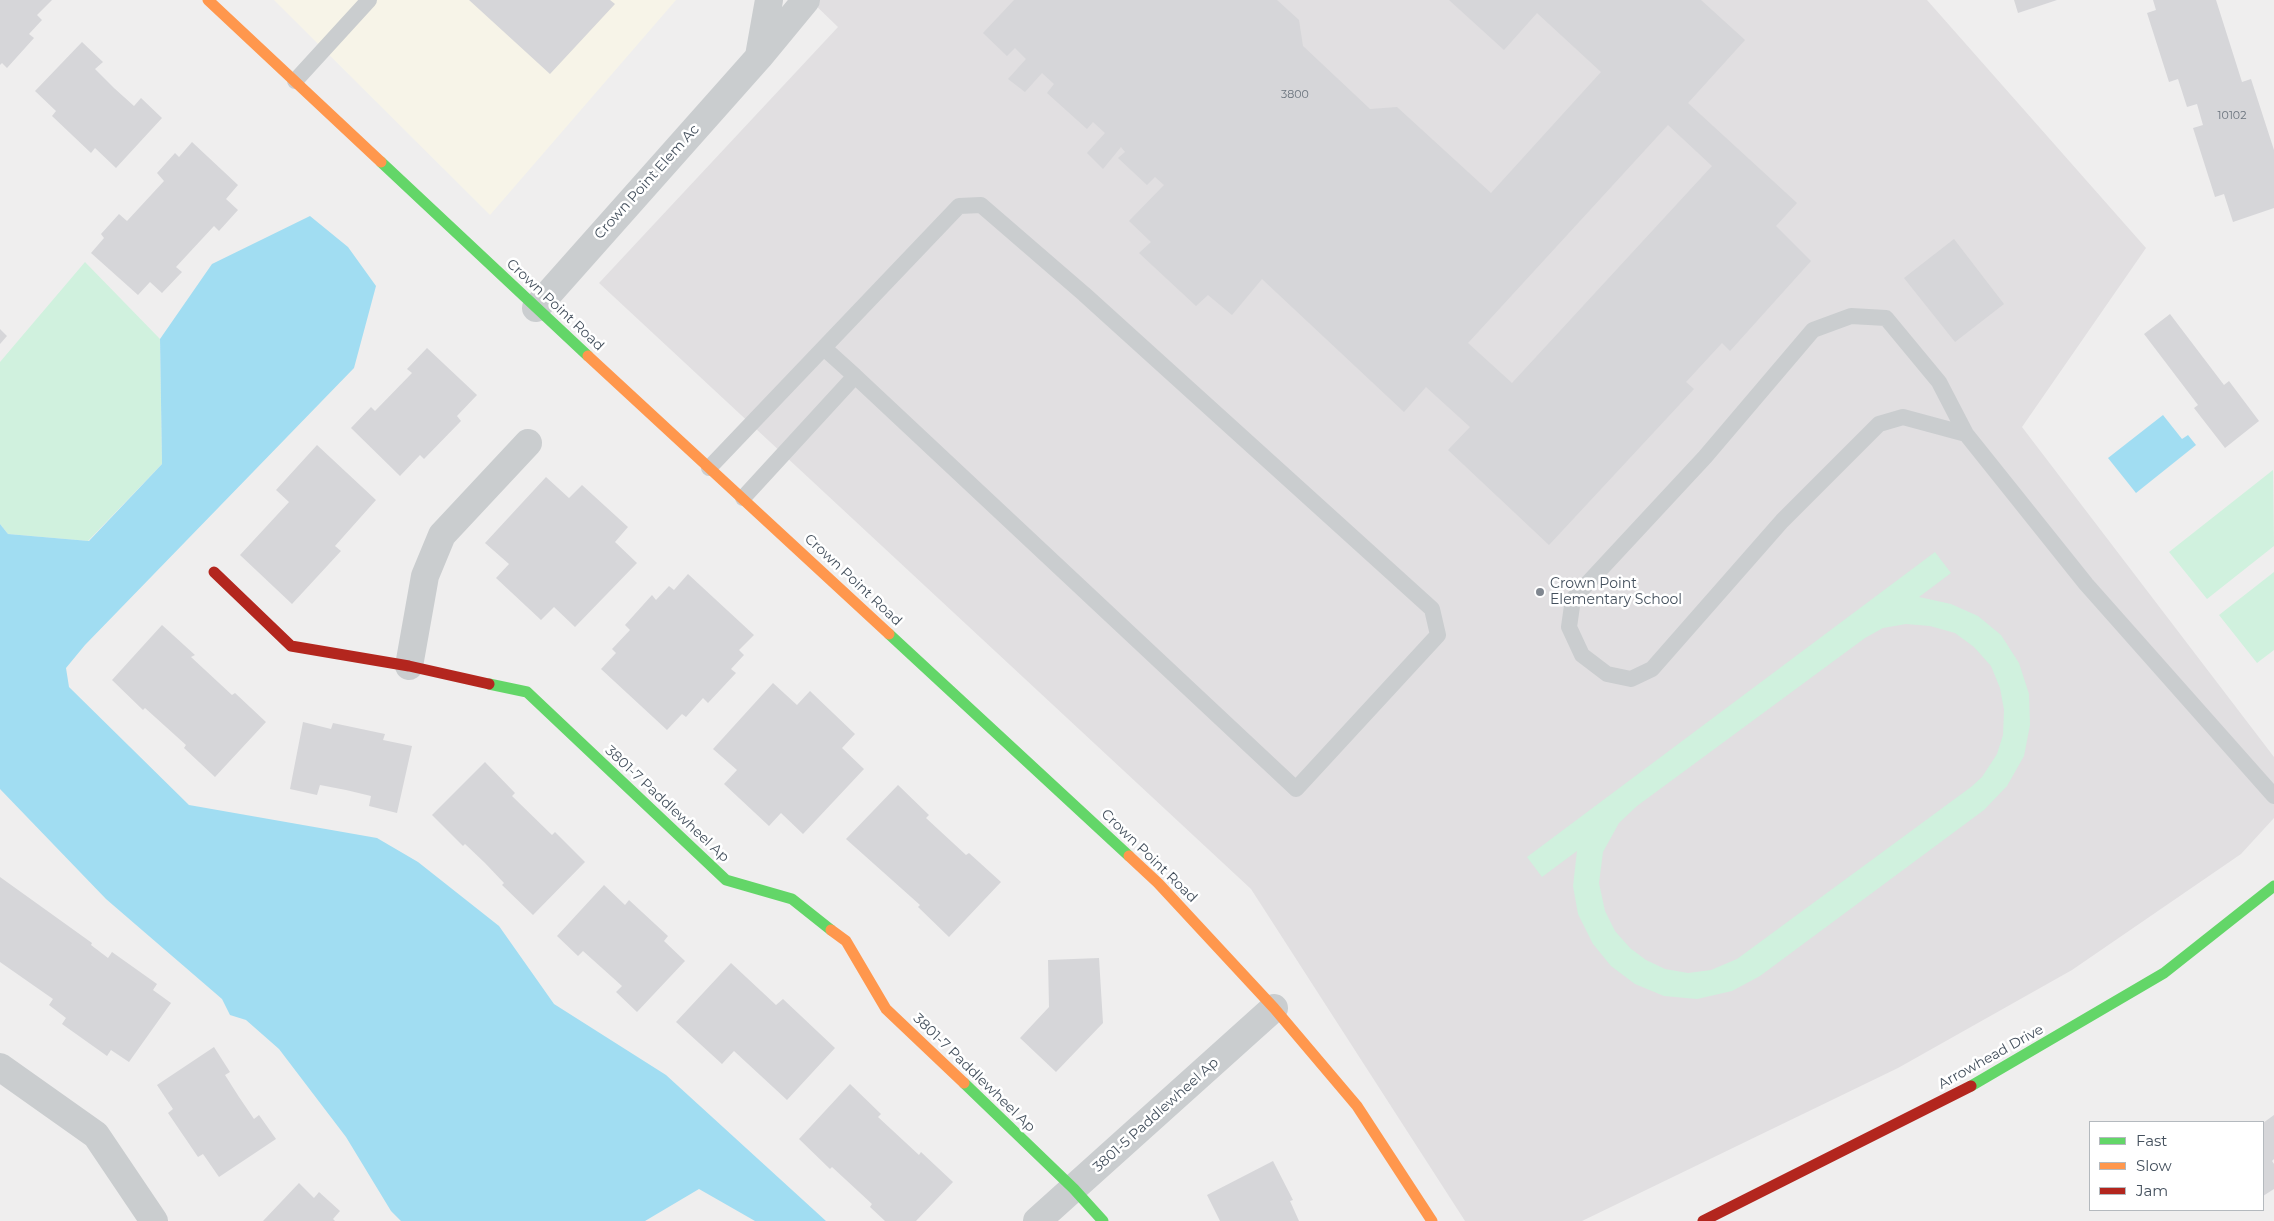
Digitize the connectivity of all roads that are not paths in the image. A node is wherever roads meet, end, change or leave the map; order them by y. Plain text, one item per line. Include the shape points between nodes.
1 (208, 0) edge
2 (369, 0) edge
3 (769, 0) edge
4 (806, 0) edge
5 (759, 57) junction
6 (295, 81) junction
7 (536, 308) junction
8 (824, 348) junction
9 (855, 376) junction
10 (1966, 434) junction
11 (528, 442) dead end
12 (709, 468) junction
13 (743, 498) junction
14 (214, 572) dead end
15 (409, 666) junction
16 (2274, 796) edge
17 (2274, 886) edge
18 (1274, 1008) junction
19 (0, 1067) edge
20 (1074, 1189) junction
21 (154, 1221) edge
22 (1036, 1221) edge
23 (1103, 1221) edge
24 (1432, 1221) edge
25 (1703, 1221) edge

1 - 6 street, Crown Point Road
2 - 6 lane
3 - 5 street
4 - 5 street, Crown Point Elem Ac
5 - 7 street, Crown Point Elem Ac
6 - 7 street, Crown Point Road
7 - 12 street, Crown Point Road
8 - 9 lane
8 - 9 lane via 960,206 981,205 1432,609 1438,636 1296,789
8 - 12 lane
9 - 13 lane
10 - 10 lane via 1939,382 1886,318 1851,316 1813,330 1705,457 1573,600 1569,627 1582,655 1607,674 1631,679 1652,668 1782,521 1879,424 1903,418
10 - 16 lane via 2086,584
11 - 15 street via 442,535 425,576
12 - 13 street, Crown Point Road
13 - 18 street, Crown Point Road via 1158,883
14 - 15 street, 3801-7 Paddlewheel Ap via 291,646
15 - 20 street, 3801-7 Paddlewheel Ap via 527,692 726,880 792,899 846,941 886,1010
17 - 25 street, Arrowhead Drive via 2164,973 1992,1076
18 - 20 street, 3801-5 Paddlewheel Ap
18 - 24 street, Crown Point Road via 1357,1106
19 - 21 street via 96,1135
20 - 22 street, 3801-5 Paddlewheel Ap
20 - 23 street, 3801-7 Paddlewheel Ap

